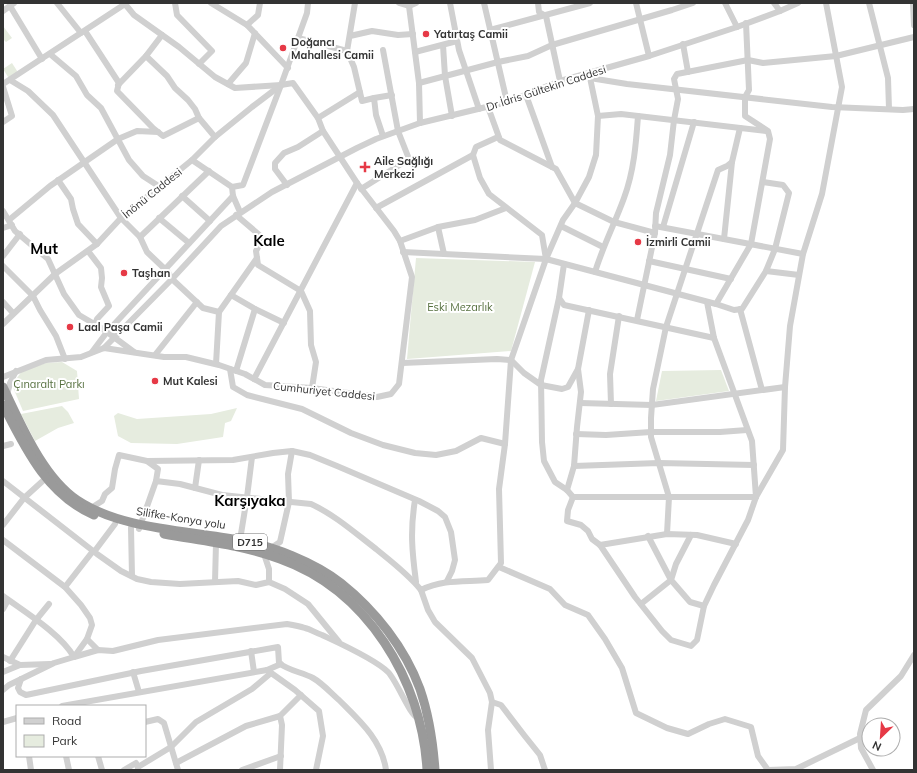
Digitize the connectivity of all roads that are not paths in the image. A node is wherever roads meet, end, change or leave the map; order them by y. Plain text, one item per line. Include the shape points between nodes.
1 (57, 3) edge
2 (176, 3) edge
3 (211, 3) edge
4 (260, 3) edge
5 (308, 3) edge
6 (356, 3) edge
7 (399, 3) edge
8 (416, 3) edge
9 (450, 3) edge
10 (484, 3) edge
11 (538, 3) edge
12 (590, 3) edge
13 (636, 3) edge
14 (693, 3) edge
15 (725, 3) edge
16 (774, 3) edge
17 (798, 3) edge
18 (826, 3) edge
19 (869, 3) edge
20 (913, 3) edge
21 (12, 4) edge
22 (124, 4) edge
23 (409, 6) junction
24 (3, 11) edge
25 (780, 11) junction
26 (545, 15) junction
27 (640, 19) junction
28 (746, 23) junction
29 (247, 25) junction
30 (914, 25) edge
31 (737, 27) junction
32 (490, 30) junction
33 (83, 32) junction
34 (255, 33) junction
35 (413, 34) junction
36 (162, 35) junction
37 (350, 36) junction
38 (914, 37) edge
39 (298, 38) junction
40 (457, 41) junction
41 (683, 44) junction
42 (443, 45) junction
43 (552, 45) junction
44 (880, 46) junction
45 (383, 50) dead end
46 (347, 51) junction
47 (415, 52) junction
48 (50, 54) junction
49 (146, 56) junction
50 (649, 56) junction
51 (836, 56) junction
52 (42, 59) junction
53 (748, 60) junction
54 (498, 62) junction
55 (199, 64) junction
56 (288, 68) junction
57 (466, 71) junction
58 (688, 72) junction
59 (445, 76) junction
60 (590, 76) junction
61 (10, 80) junction
62 (560, 81) junction
63 (419, 83) junction
64 (228, 84) junction
65 (282, 85) junction
66 (3, 86) edge
67 (118, 86) junction
68 (677, 90) junction
69 (360, 92) junction
70 (392, 95) junction
71 (526, 95) junction
72 (745, 97) junction
73 (374, 98) junction
74 (507, 102) junction
75 (488, 107) junction
76 (838, 107) junction
77 (479, 109) junction
78 (889, 109) junction
79 (914, 109) edge
80 (452, 116) junction
81 (598, 116) junction
82 (638, 116) junction
83 (199, 118) junction
84 (318, 118) junction
85 (674, 120) junction
86 (3, 122) edge
87 (694, 122) junction
88 (420, 123) junction
89 (740, 128) junction
90 (323, 131) junction
91 (398, 131) junction
92 (768, 131) junction
93 (158, 132) junction
94 (383, 136) junction
95 (215, 137) junction
96 (498, 137) junction
97 (118, 139) junction
98 (472, 155) junction
99 (340, 156) junction
100 (192, 160) junction
101 (84, 162) junction
102 (732, 162) junction
103 (552, 167) junction
104 (209, 171) junction
105 (58, 180) junction
106 (763, 182) junction
107 (357, 183) junction
108 (287, 185) junction
109 (160, 187) junction
110 (232, 187) junction
111 (361, 189) junction
112 (182, 196) junction
113 (233, 196) junction
114 (575, 203) junction
115 (376, 208) junction
116 (506, 208) junction
117 (3, 211) edge
118 (238, 213) junction
119 (121, 218) junction
120 (159, 218) junction
121 (210, 221) junction
122 (614, 222) junction
123 (10, 223) junction
124 (560, 226) junction
125 (655, 226) junction
126 (438, 227) junction
127 (663, 227) junction
128 (3, 228) edge
129 (655, 233) junction
130 (20, 234) junction
131 (697, 234) junction
132 (140, 237) junction
133 (724, 239) junction
134 (400, 241) junction
135 (189, 243) junction
136 (97, 244) junction
137 (751, 244) junction
138 (603, 247) junction
139 (775, 249) junction
140 (88, 250) junction
141 (403, 252) junction
142 (444, 254) junction
143 (803, 254) junction
144 (3, 256) edge
145 (257, 258) junction
146 (546, 259) junction
147 (649, 261) junction
148 (564, 264) junction
149 (3, 266) edge
150 (686, 268) junction
151 (165, 269) junction
152 (766, 271) junction
153 (595, 272) junction
154 (55, 274) junction
155 (799, 275) junction
156 (172, 279) junction
157 (731, 279) junction
158 (643, 285) junction
159 (301, 291) junction
160 (677, 294) junction
161 (231, 295) junction
162 (33, 296) junction
163 (559, 298) junction
164 (3, 302) edge
165 (197, 302) junction
166 (707, 302) junction
167 (716, 304) junction
168 (255, 309) junction
169 (740, 309) junction
170 (589, 310) junction
171 (219, 312) junction
172 (13, 313) junction
173 (619, 316) junction
174 (637, 320) junction
175 (284, 323) junction
176 (3, 324) edge
177 (95, 324) junction
178 (666, 327) junction
179 (107, 332) junction
180 (115, 337) junction
181 (714, 338) junction
182 (104, 348) junction
183 (92, 352) junction
184 (136, 353) junction
185 (155, 355) junction
186 (65, 359) junction
187 (511, 360) junction
188 (402, 363) junction
189 (216, 364) junction
190 (578, 369) junction
191 (233, 370) junction
192 (16, 371) junction
193 (3, 377) edge
194 (254, 379) junction
195 (541, 385) junction
196 (312, 388) junction
197 (785, 388) junction
198 (762, 390) junction
199 (5, 391) edge
200 (734, 394) junction
201 (580, 403) junction
202 (611, 404) junction
203 (3, 405) edge
204 (652, 405) junction
205 (747, 430) junction
206 (651, 432) junction
207 (576, 434) junction
208 (11, 444) dead end
209 (505, 444) junction
210 (3, 446) edge
211 (292, 451) junction
212 (252, 457) junction
213 (199, 460) junction
214 (148, 461) junction
215 (659, 463) junction
216 (754, 465) junction
217 (574, 466) junction
218 (46, 478) junction
219 (3, 481) edge
220 (156, 481) junction
221 (195, 488) junction
222 (567, 490) junction
223 (247, 497) junction
224 (573, 497) junction
225 (669, 497) junction
226 (756, 497) junction
227 (24, 498) junction
228 (415, 500) junction
229 (289, 502) junction
230 (91, 508) junction
231 (115, 524) junction
232 (3, 525) edge
233 (137, 527) junction
234 (667, 534) junction
235 (692, 535) junction
236 (648, 536) junction
237 (3, 540) edge
238 (240, 540) junction
239 (216, 544) junction
240 (736, 544) junction
241 (600, 545) junction
242 (271, 548) junction
243 (94, 552) junction
244 (264, 554) junction
245 (499, 567) junction
246 (132, 576) junction
247 (671, 580) junction
248 (447, 581) junction
249 (215, 582) junction
250 (269, 582) junction
251 (416, 584) junction
252 (65, 587) junction
253 (421, 590) junction
254 (5, 598) edge
255 (49, 604) dead end
256 (641, 604) junction
257 (704, 606) junction
258 (3, 609) edge
259 (36, 620) junction
260 (88, 639) junction
261 (342, 645) junction
262 (98, 650) junction
263 (250, 651) junction
264 (914, 655) edge
265 (74, 657) junction
266 (3, 658) edge
267 (10, 661) junction
268 (54, 663) junction
269 (281, 664) junction
270 (20, 665) junction
271 (269, 671) junction
272 (3, 672) edge
273 (133, 672) junction
274 (254, 672) junction
275 (21, 679) junction
276 (3, 690) edge
277 (139, 692) junction
278 (301, 695) junction
279 (492, 702) junction
280 (84, 704) edge
281 (73, 705) edge
282 (280, 716) junction
283 (16, 718) edge
284 (419, 718) junction
285 (3, 722) edge
286 (146, 722) edge
287 (860, 738) junction
288 (171, 747) junction
289 (281, 756) junction
290 (29, 757) edge
291 (66, 757) edge
292 (98, 757) edge
293 (177, 767) edge
294 (138, 768) edge
295 (31, 770) edge
296 (69, 770) edge
297 (102, 770) edge
298 (124, 770) edge
299 (242, 770) edge
300 (280, 770) edge
301 (316, 770) edge
302 (386, 770) edge
303 (427, 770) edge
304 (435, 770) edge
305 (491, 770) edge
306 (544, 770) edge
307 (873, 770) edge

1 - 33 street
2 - 55 street via 177,14 212,50
3 - 29 street
4 - 29 street via 258,15
5 - 39 street
6 - 37 street
7 - 23 street
8 - 23 street
9 - 40 street
10 - 32 street
11 - 26 street via 539,12
12 - 26 street
13 - 27 street
14 - 27 street
15 - 31 street
16 - 25 street
17 - 25 street, Dr İdris Gültekin Caddesi
18 - 51 street
19 - 44 street
20 - 30 street
21 - 24 street
21 - 52 street
22 - 33 street
22 - 36 street via 134,15
23 - 35 street
25 - 28 street, Dr İdris Gültekin Caddesi
26 - 32 street
26 - 43 street
27 - 43 street
27 - 50 street
28 - 31 street, Dr İdris Gültekin Caddesi
28 - 53 street
29 - 34 street
31 - 41 street, Dr İdris Gültekin Caddesi
32 - 54 street
33 - 48 street
33 - 67 street via 119,82
34 - 56 street
34 - 64 street via 246,63
35 - 37 street via 372,32
35 - 47 street
36 - 49 street
36 - 55 street
37 - 46 street
38 - 44 street
39 - 46 street
39 - 56 street
40 - 42 street
40 - 57 street
41 - 50 street, Dr İdris Gültekin Caddesi
41 - 58 street
42 - 47 street
42 - 59 street
43 - 54 street via 528,56
43 - 62 street
44 - 51 street
44 - 78 street via 888,78
45 - 70 street
46 - 69 street
47 - 63 street
48 - 52 street
48 - 97 street via 76,76 87,95 101,108
49 - 67 street
49 - 83 street via 196,109
50 - 60 street, Dr İdris Gültekin Caddesi
51 - 53 street via 763,62
51 - 76 street via 842,87
52 - 61 street
53 - 58 street
53 - 72 street via 749,90
54 - 57 street
54 - 74 street
55 - 64 street
56 - 65 street
57 - 59 street
57 - 77 street
58 - 68 street via 677,74 674,79
59 - 63 street
59 - 80 street
60 - 62 street, Dr İdris Gültekin Caddesi
60 - 68 street via 627,84
60 - 81 street
61 - 66 street
61 - 101 street via 28,91 53,115
62 - 71 street, Dr İdris Gültekin Caddesi
63 - 88 street
64 - 65 street via 235,88
65 - 84 street via 292,83
65 - 95 street
65 - 110 street via 243,185
66 - 86 street via 12,116
67 - 93 street via 117,91
68 - 72 street
68 - 85 street
69 - 73 street via 362,101
69 - 84 street
70 - 73 street
70 - 91 street
71 - 74 street, Dr İdris Gültekin Caddesi
71 - 103 street
72 - 76 street
72 - 92 street via 745,116
73 - 94 street
74 - 75 street, Dr İdris Gültekin Caddesi
75 - 77 street, Dr İdris Gültekin Caddesi
75 - 96 street
76 - 78 street
76 - 143 street via 822,194
77 - 80 street, Dr İdris Gültekin Caddesi
78 - 79 street
80 - 88 street, Dr İdris Gültekin Caddesi
81 - 82 street
81 - 114 street via 596,155 589,177
82 - 85 street
82 - 122 street via 634,160 625,196
83 - 93 street via 163,136
83 - 95 street
84 - 90 street
85 - 87 street
85 - 125 street via 670,155
87 - 89 street
87 - 127 street
88 - 91 street, Dr İdris Gültekin Caddesi
89 - 92 street
89 - 102 street
90 - 99 street
90 - 108 street via 284,153 276,163 275,169
91 - 94 street, Dr İdris Gültekin Caddesi
91 - 111 street via 409,159
92 - 106 street via 770,139
93 - 97 street via 137,131
94 - 99 street, Dr İdris Gültekin Caddesi
95 - 100 street
96 - 98 street via 476,147
96 - 103 street
97 - 101 street
97 - 109 street via 129,160 143,176
98 - 115 street
98 - 116 street via 489,194
99 - 107 street
99 - 108 street, Dr İdris Gültekin Caddesi
100 - 104 street, İnönü Caddesi
100 - 109 street, İnönü Caddesi
101 - 105 street
101 - 119 street
102 - 131 street via 718,170
102 - 133 street
103 - 114 street via 556,169
104 - 110 street, İnönü Caddesi
104 - 112 street
105 - 123 street
105 - 136 street via 71,199 78,224
106 - 137 street
106 - 139 street via 783,185 789,193
107 - 111 street
107 - 159 street
108 - 118 street, Dr İdris Gültekin Caddesi
109 - 119 street, İnönü Caddesi
110 - 113 street
111 - 115 street
112 - 120 street
112 - 121 street
113 - 118 street
113 - 121 street
114 - 122 street
114 - 124 street
115 - 134 street
116 - 126 street via 475,220
116 - 146 street via 542,235
117 - 123 street
118 - 145 street via 263,238 256,251
118 - 156 street, Dr İdris Gültekin Caddesi via 220,226
119 - 132 street
119 - 136 street, İnönü Caddesi
120 - 132 street
120 - 135 street
121 - 135 street
122 - 129 street
122 - 138 street
123 - 128 street
123 - 130 street
124 - 138 street
124 - 146 street
125 - 127 street
125 - 129 street
126 - 134 street
126 - 142 street
127 - 131 street
129 - 147 street
130 - 144 street
130 - 154 street via 48,259
131 - 133 street
131 - 150 street
132 - 151 street via 147,252
133 - 137 street
134 - 141 street
135 - 151 street
136 - 140 street, İnönü Caddesi
137 - 139 street
137 - 157 street
138 - 153 street
139 - 143 street
139 - 152 street
140 - 154 street, İnönü Caddesi
140 - 177 street via 101,268 101,287 109,306
141 - 142 street
141 - 188 street, Cumhuriyet Caddesi via 412,277
142 - 146 street
143 - 155 street
145 - 159 street via 258,265
145 - 161 street
146 - 148 street
146 - 187 street
147 - 150 street
147 - 158 street
148 - 153 street
148 - 163 street
149 - 162 street
150 - 157 street
150 - 160 street
151 - 156 street
151 - 179 street
152 - 155 street
152 - 169 street
153 - 158 street
154 - 162 street, İnönü Caddesi
154 - 177 street via 70,304 79,314
155 - 197 street via 790,326
156 - 165 street
156 - 180 street, Dr İdris Gültekin Caddesi
157 - 167 street
158 - 160 street
158 - 174 street
159 - 175 street
159 - 196 street via 310,311 311,346 316,362
160 - 166 street
160 - 178 street
161 - 168 street
161 - 171 street
162 - 172 street, İnönü Caddesi
162 - 186 street via 56,336
163 - 170 street via 564,305
163 - 195 street
164 - 172 street
165 - 171 street via 203,308
165 - 185 street
166 - 167 street
166 - 181 street
167 - 169 street via 734,310
168 - 175 street
168 - 191 street
169 - 198 street
170 - 173 street
170 - 190 street
171 - 189 street
172 - 176 street, İnönü Caddesi
173 - 174 street
173 - 202 street via 610,374
174 - 178 street
175 - 194 street
177 - 179 street
178 - 181 street
178 - 204 street
179 - 180 street
179 - 183 street
180 - 182 street, Dr İdris Gültekin Caddesi
180 - 184 street
181 - 200 street
182 - 183 street, Cumhuriyet Caddesi
182 - 184 street, Cumhuriyet Caddesi
183 - 186 street, Cumhuriyet Caddesi via 81,357
184 - 185 street, Cumhuriyet Caddesi
185 - 189 street, Cumhuriyet Caddesi via 186,357
186 - 192 street, Cumhuriyet Caddesi via 46,360
187 - 188 street
187 - 195 street
187 - 209 street
188 - 196 street, Cumhuriyet Caddesi via 399,384 390,394 377,397
189 - 191 street, Cumhuriyet Caddesi
190 - 195 street via 568,387 562,389
190 - 201 street via 582,392
191 - 194 street, Cumhuriyet Caddesi
191 - 209 street via 234,387 247,395 302,409 351,433 383,445 415,453 436,454 456,451 481,438
192 - 193 street, Cumhuriyet Caddesi
192 - 199 street
194 - 196 street, Cumhuriyet Caddesi via 265,385
195 - 222 street via 544,461 555,482
197 - 198 street
197 - 226 street via 783,450
198 - 200 street
199 - 230 highway, Silifke-Konya yolu / D715 via 24,433 51,474 76,499
200 - 204 street
200 - 205 street
201 - 202 street
201 - 207 street
202 - 204 street
203 - 218 highway, Silifke-Konya yolu / D715 via 34,462
204 - 206 street
205 - 206 street
205 - 216 street via 752,441
206 - 207 street
206 - 215 street
207 - 217 street
208 - 210 street
209 - 245 street via 499,489
211 - 212 street
211 - 228 street via 310,455
211 - 229 street via 288,474
212 - 213 street
212 - 223 street
213 - 214 street
213 - 221 street
214 - 220 street via 158,469
214 - 230 street via 119,455 112,488 102,501
215 - 216 street
215 - 217 street
215 - 225 street
216 - 226 street
217 - 222 street
218 - 227 street
218 - 231 highway, Silifke-Konya yolu / D715 via 82,510
219 - 227 street
220 - 221 street
220 - 233 street
221 - 223 street via 222,495
222 - 224 street
223 - 229 street
223 - 238 street
224 - 225 street
224 - 241 street via 567,521 588,530 592,539
225 - 226 street
225 - 234 street
226 - 240 street
227 - 232 street
227 - 243 street
228 - 248 street via 445,517 451,532 455,560
228 - 251 street via 411,548
229 - 242 street via 280,542
229 - 251 street via 311,504 323,509
230 - 233 highway, Silifke-Konya yolu / D715
231 - 233 highway, Silifke-Konya yolu / D715
231 - 243 street
233 - 238 highway, Silifke-Konya yolu / D715
233 - 239 highway, Silifke-Konya yolu / D715
233 - 246 street
234 - 235 street
234 - 236 street
235 - 240 street
235 - 247 street via 676,564
236 - 241 street
236 - 247 street
237 - 252 street
238 - 242 highway, Silifke-Konya yolu / D715
239 - 244 highway, Silifke-Konya yolu / D715
239 - 249 street
240 - 257 street
241 - 256 street
242 - 304 highway, Silifke-Konya yolu / D715 via 319,569 340,583 380,622 397,644 410,667 429,719
243 - 246 street via 120,571
243 - 252 street
244 - 250 street via 269,569
244 - 284 highway, Silifke-Konya yolu / D715 via 319,578 366,618 397,662
245 - 248 street via 488,580
245 - 287 street via 550,589 565,605 588,615 622,668 636,713 667,728 688,734 725,719 751,727 758,756 768,770 796,769
246 - 249 street via 151,582
247 - 256 street
247 - 257 street via 690,602
248 - 253 street
249 - 250 street via 238,581 256,585
250 - 261 street via 308,604
251 - 253 street
252 - 260 street via 90,618 92,625
253 - 279 street via 435,622 472,658
254 - 258 street
254 - 259 street
255 - 259 street
256 - 257 street via 671,640 691,646 697,640
259 - 265 street via 68,648
259 - 267 street
260 - 262 street
260 - 265 street
261 - 262 street via 306,628 287,624 158,640 113,651
261 - 284 street via 375,662 388,672 400,688 412,713
262 - 265 street
263 - 269 street via 278,647
263 - 273 street
263 - 274 street
264 - 287 street via 901,676 866,710
265 - 268 street
266 - 267 street
267 - 270 street
268 - 270 street
268 - 275 street
269 - 271 street
269 - 302 street via 314,678 364,724 377,742 385,760
270 - 272 street
271 - 274 street
271 - 278 street
271 - 288 street via 252,689 196,722
273 - 275 street via 26,695 18,688
273 - 277 street
274 - 277 street
275 - 276 street
277 - 280 street
278 - 282 street
278 - 301 street via 319,711 323,736
279 - 305 street via 488,730
279 - 306 street via 502,706 540,755
280 - 281 street
282 - 289 street
282 - 293 street via 246,726
283 - 285 street
284 - 303 highway, Silifke-Konya yolu / D715
286 - 288 street via 158,719 164,723
287 - 307 street via 861,748
288 - 293 street
288 - 294 street
289 - 299 street
289 - 300 street
290 - 295 street
291 - 296 street
292 - 297 street
294 - 298 street via 136,763

